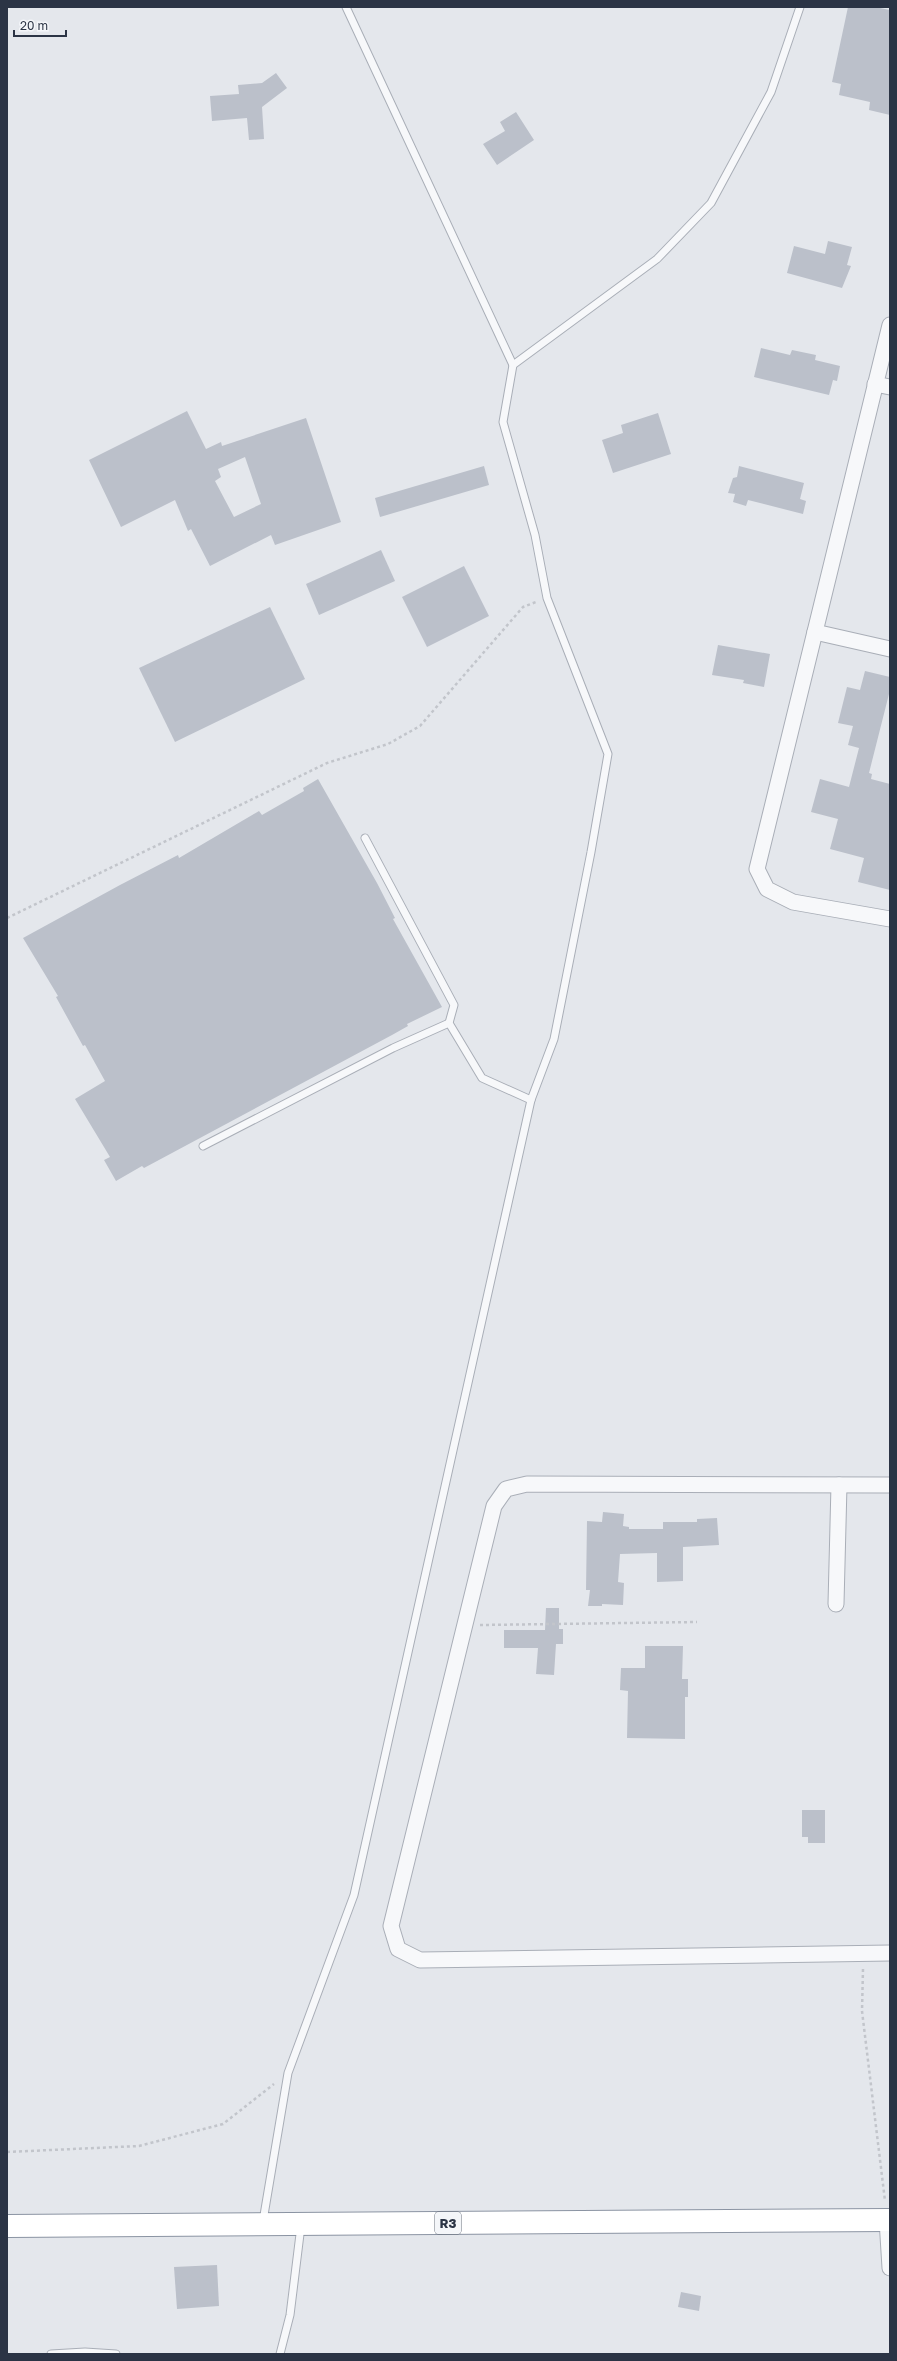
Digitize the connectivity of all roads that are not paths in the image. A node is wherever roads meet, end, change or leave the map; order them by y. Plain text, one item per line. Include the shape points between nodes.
1 (346, 7) edge
2 (800, 7) edge
3 (890, 325) edge
4 (513, 365) junction
5 (875, 384) junction
6 (890, 388) edge
7 (816, 632) junction
8 (890, 649) edge
9 (365, 838) dead end
10 (890, 919) edge
11 (449, 1023) junction
12 (531, 1100) junction
13 (203, 1146) dead end
14 (839, 1485) junction
15 (890, 1485) edge
16 (836, 1604) dead end
17 (890, 1954) edge
18 (888, 2220) edge
19 (262, 2223) junction
20 (301, 2225) junction
21 (7, 2226) edge
22 (890, 2268) edge
23 (51, 2354) edge
24 (116, 2354) edge
25 (280, 2354) edge

1 - 4 lane
2 - 4 lane via 771,92 711,203 657,259
3 - 5 street
4 - 12 lane via 503,422 535,535 547,598 608,754 592,852 554,1039
5 - 6 street
5 - 7 street
7 - 8 street
7 - 10 street via 758,869 767,889 793,902
9 - 11 lane via 454,1005
11 - 12 lane via 482,1078
11 - 13 lane via 393,1048
12 - 19 lane via 354,1895 288,2072
14 - 15 street
14 - 16 street
14 - 17 street via 527,1484 506,1489 494,1506 391,1926 398,1949 420,1960
18 - 20 highway, R3
18 - 22 street
19 - 20 highway, R3
19 - 21 highway, R3
20 - 25 lane via 290,2315
23 - 24 lane

